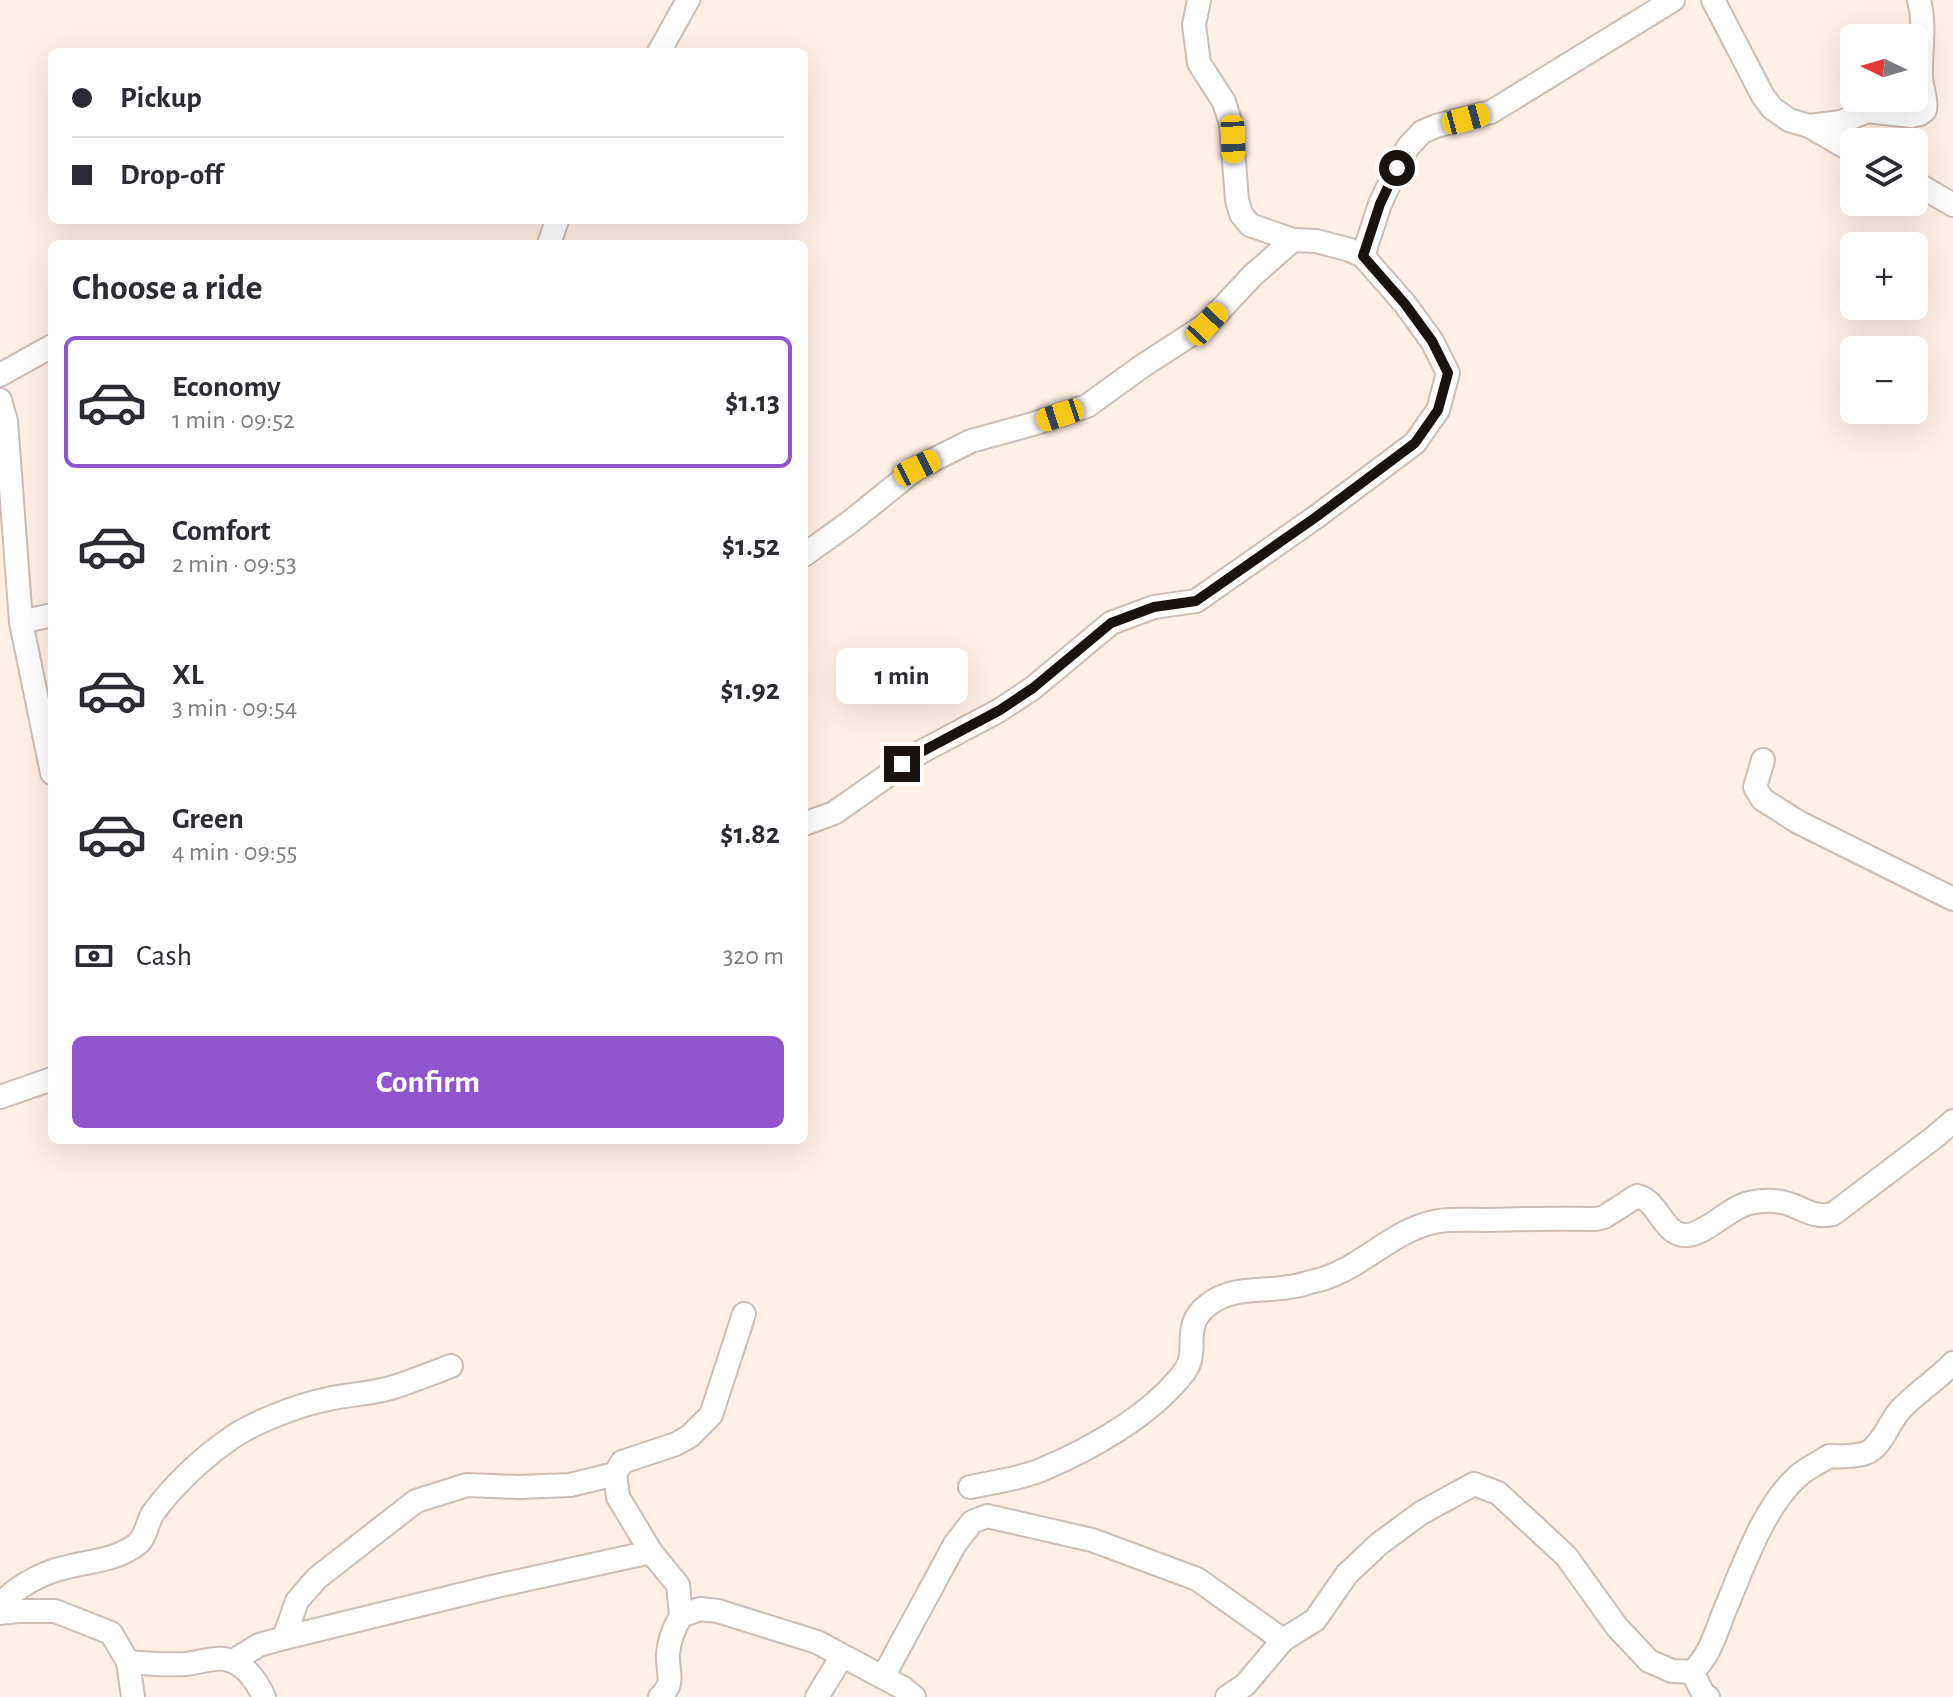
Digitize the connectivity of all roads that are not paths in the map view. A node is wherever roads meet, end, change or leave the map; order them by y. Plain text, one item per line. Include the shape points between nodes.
1 (688, 0) edge
2 (1199, 0) edge
3 (1673, 0) edge
4 (1713, 0) edge
5 (1919, 0) edge
6 (661, 48) edge
7 (1809, 126) junction
8 (1840, 144) edge
9 (1928, 190) edge
10 (1953, 205) edge
11 (1293, 240) junction
12 (1363, 256) junction
13 (48, 348) edge
14 (0, 375) edge
15 (0, 400) edge
16 (808, 552) edge
17 (48, 616) edge
18 (21, 622) junction
19 (48, 754) edge
20 (1763, 760) dead end
21 (808, 823) edge
22 (1953, 899) edge
23 (48, 1080) edge
24 (0, 1097) edge
25 (1953, 1121) edge
26 (744, 1314) dead end
27 (1953, 1363) edge
28 (451, 1366) dead end
29 (615, 1474) junction
30 (970, 1487) dead end
31 (651, 1552) junction
32 (0, 1606) edge
33 (0, 1613) edge
34 (681, 1616) junction
35 (284, 1638) junction
36 (1283, 1640) junction
37 (842, 1656) junction
38 (233, 1661) junction
39 (128, 1662) junction
40 (1692, 1672) junction
41 (883, 1677) junction
42 (133, 1697) edge
43 (264, 1697) edge
44 (660, 1697) edge
45 (817, 1697) edge
46 (914, 1697) edge
47 (1227, 1697) edge
48 (1708, 1697) edge

1 - 6 street
2 - 11 street via 1194,25 1199,63 1224,102 1231,124 1241,214 1250,225
3 - 12 street via 1491,112 1422,132 1397,168
4 - 7 street via 1772,108
5 - 7 street via 1925,110 1911,116 1867,111 1841,122
7 - 8 street
9 - 10 street
11 - 12 street via 1316,241
11 - 16 street via 1207,324 1087,406 971,441 917,468
12 - 21 street via 1432,341 1448,373 1438,410 1415,443 1196,601 1154,607 1111,623 1000,710 921,752 834,813
13 - 14 street
15 - 18 street
17 - 18 street
18 - 19 street
20 - 22 street via 1755,787 1762,799
23 - 24 street
25 - 30 street via 1833,1214 1813,1215 1774,1201 1748,1203 1683,1235 1637,1196 1596,1219 1429,1222 1343,1272 1290,1287 1218,1297 1191,1327 1187,1368 1140,1416 1039,1471
26 - 29 street via 711,1415 690,1436 622,1462
27 - 40 street via 1899,1410 1867,1453 1829,1456 1799,1475 1782,1494 1757,1534 1711,1645
28 - 32 street via 394,1387 303,1406 229,1438 186,1473 152,1516 140,1543 114,1557 43,1576
29 - 31 street via 618,1497
29 - 35 street via 570,1485 467,1485 416,1501 317,1578 297,1601
31 - 34 street via 678,1585
31 - 35 street
33 - 39 street via 55,1611 79,1619 111,1633
34 - 37 street via 700,1609 718,1611 817,1642
34 - 44 street via 671,1634 669,1689
35 - 38 street
36 - 40 street via 1315,1620 1347,1574 1379,1544 1474,1484 1498,1493 1566,1556 1617,1627 1649,1661
36 - 41 street via 1197,1579 1092,1540 987,1516 972,1522 955,1544
36 - 47 street via 1245,1685
37 - 41 street
37 - 45 street
38 - 39 street
38 - 43 street
39 - 42 street
40 - 48 street
41 - 46 street

